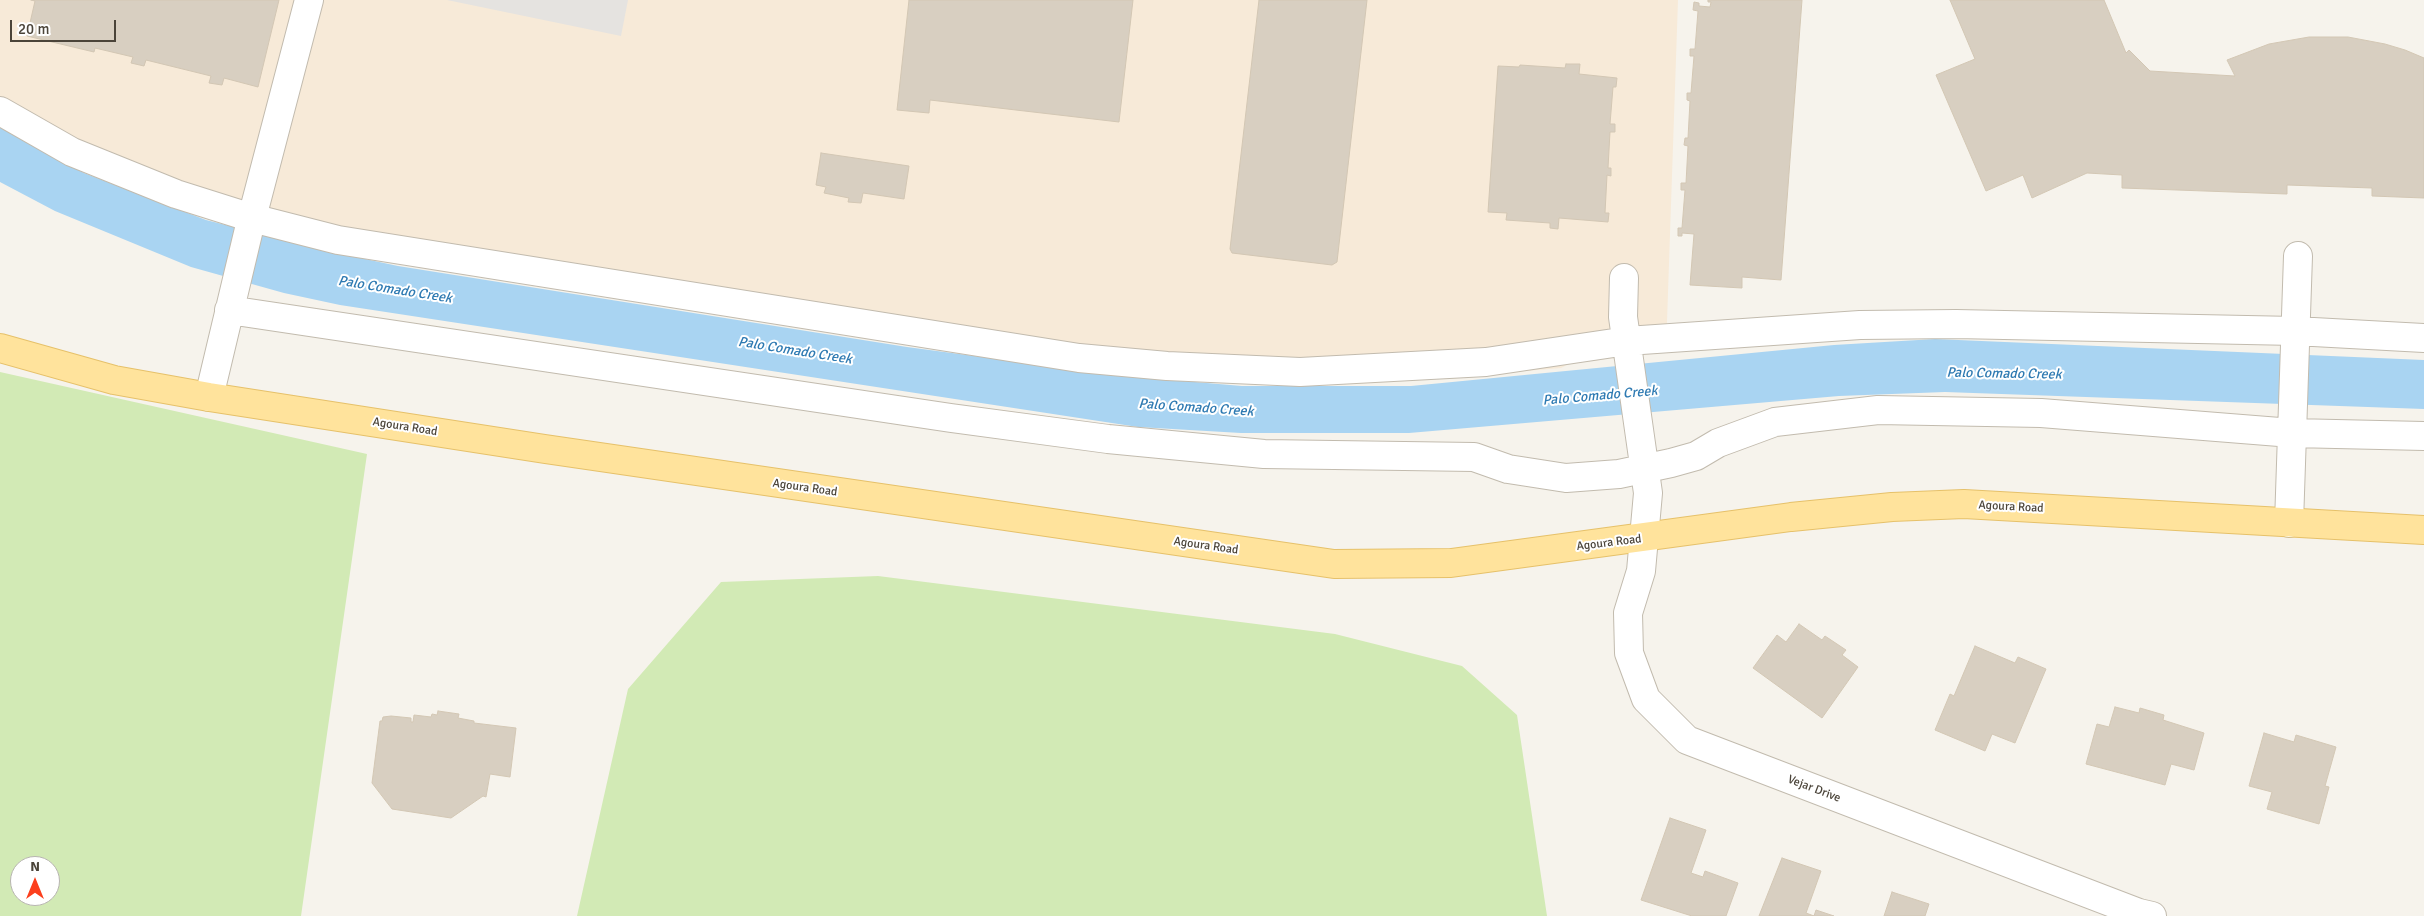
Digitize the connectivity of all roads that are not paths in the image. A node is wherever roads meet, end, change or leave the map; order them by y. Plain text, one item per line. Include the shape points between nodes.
1 (310, 0) edge
2 (0, 111) edge
3 (250, 224) junction
4 (2298, 256) dead end
5 (1624, 278) dead end
6 (232, 300) junction
7 (2295, 338) junction
8 (2424, 338) edge
9 (0, 348) edge
10 (1628, 348) junction
11 (209, 397) junction
12 (2292, 424) junction
13 (2424, 436) edge
14 (1646, 470) junction
15 (2289, 522) junction
16 (2424, 530) edge
17 (1645, 538) junction
18 (2152, 916) edge

1 - 3 street
2 - 3 street via 72,152
3 - 6 street
3 - 10 street via 1099,360 1300,372 1486,362
4 - 7 street
5 - 10 street, Vejar Drive via 1623,317
6 - 11 street
6 - 14 street via 951,418 1108,439 1264,454 1474,457 1508,468 1566,478
7 - 8 street
7 - 10 street via 1956,324 1860,325
7 - 12 street
9 - 11 main road, Agoura Road via 114,380
10 - 14 street, Vejar Drive
11 - 17 main road, Agoura Road via 1334,564 1451,563
12 - 13 street
12 - 14 street via 2041,413 1878,410 1775,422 1718,443 1696,456
12 - 15 street
14 - 17 street, Vejar Drive
15 - 16 main road, Agoura Road
15 - 17 main road, Agoura Road via 1964,504 1865,510
17 - 18 street, Vejar Drive via 1641,571 1628,613 1629,653 1646,698 1687,740

